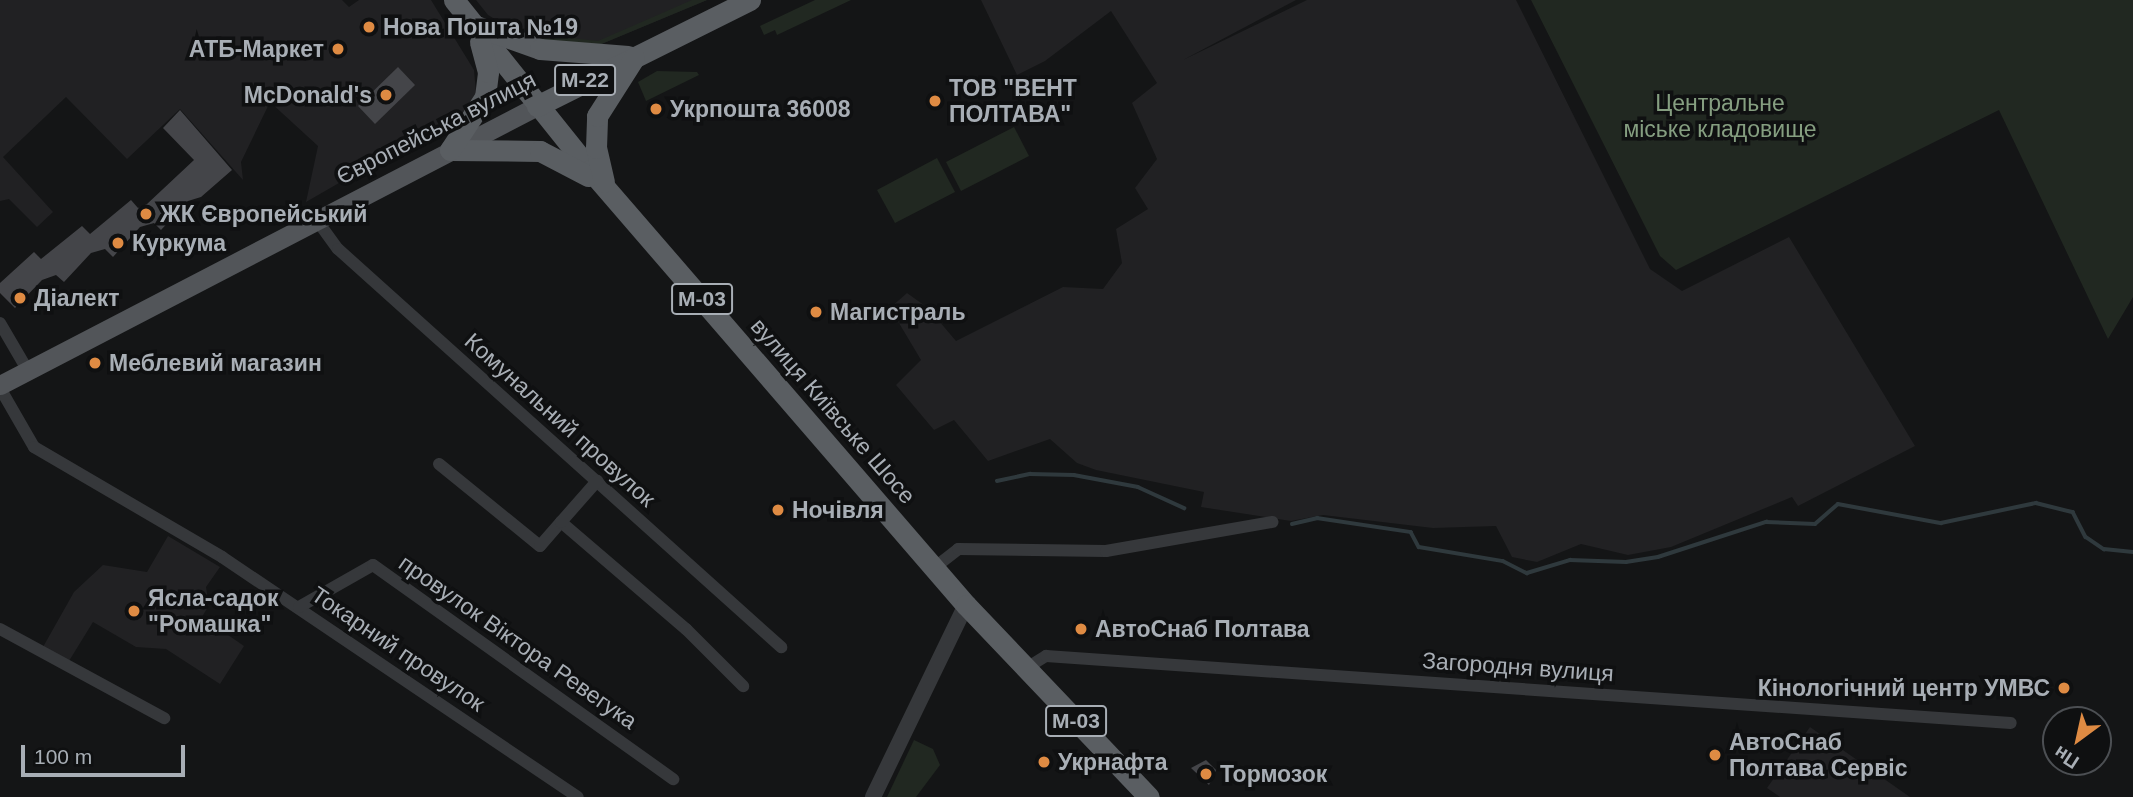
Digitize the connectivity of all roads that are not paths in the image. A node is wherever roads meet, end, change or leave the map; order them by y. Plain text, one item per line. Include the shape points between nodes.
1 (454, 0) edge
2 (750, 0) edge
3 (471, 24) junction
4 (635, 56) junction
5 (537, 106) junction
6 (450, 150) junction
7 (605, 187) junction
8 (316, 219) junction
9 (0, 323) edge
10 (27, 371) junction
11 (0, 387) edge
12 (439, 464) dead end
13 (597, 481) junction
14 (561, 522) junction
15 (1272, 522) dead end
16 (934, 568) junction
17 (966, 605) junction
18 (299, 607) junction
19 (0, 629) edge
20 (781, 647) dead end
21 (1025, 669) junction
22 (743, 686) dead end
23 (164, 718) dead end
24 (2011, 723) dead end
25 (673, 779) dead end
26 (578, 797) edge
27 (873, 797) edge
28 (1149, 797) edge

1 - 3 highway, М-03
2 - 4 highway, Європейська вулиця / М-22
3 - 4 highway via 540,49
3 - 5 highway, вулиця Київське Шосе / М-03
3 - 6 highway via 487,61 488,84 474,118
4 - 5 highway, Європейська вулиця / М-22
4 - 7 highway via 597,116 596,148
5 - 6 main road, Європейська вулиця
5 - 7 highway, вулиця Київське Шосе / М-03
6 - 7 highway via 540,151
6 - 8 main road, Європейська вулиця
7 - 16 highway, вулиця Київське Шосе / М-03
8 - 10 main road, Європейська вулиця
8 - 13 street, Комунальний провулок via 338,248
9 - 10 street
10 - 11 main road, Європейська вулиця
11 - 18 street, Токарний провулок via 34,447
12 - 14 street via 540,546
13 - 14 street
13 - 20 street, Комунальний провулок
14 - 22 street via 686,629
15 - 16 street via 1106,551 958,549
16 - 17 highway, вулиця Київське Шосе / М-03
17 - 21 highway, вулиця Київське Шосе / М-03
17 - 27 street
18 - 25 street, провулок Віктора Ревегука via 373,565
18 - 26 street, Токарний провулок
19 - 23 street
21 - 24 street, Загородня вулиця via 1046,656
21 - 28 highway, вулиця Київське Шосе / М-03

